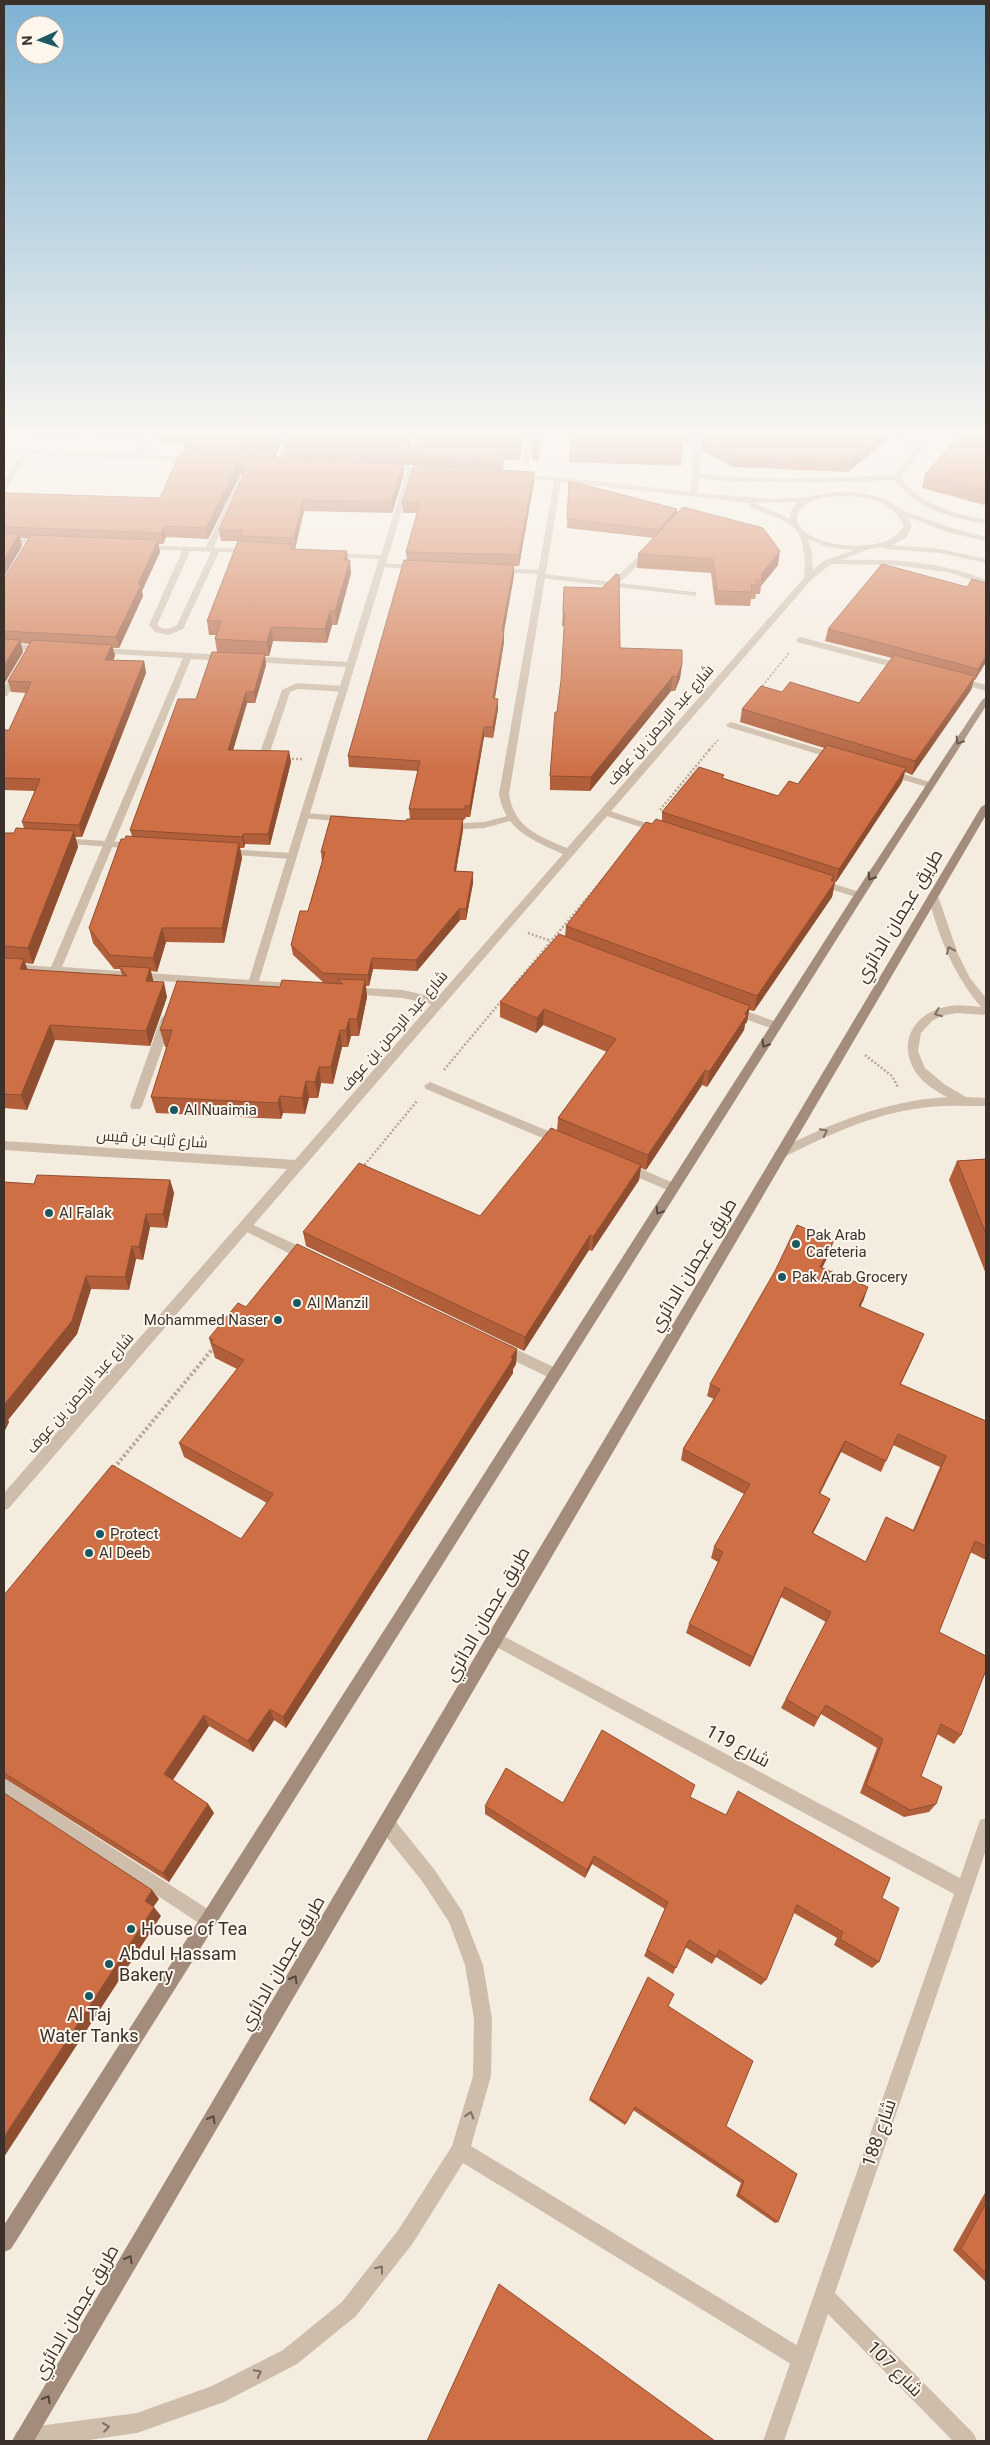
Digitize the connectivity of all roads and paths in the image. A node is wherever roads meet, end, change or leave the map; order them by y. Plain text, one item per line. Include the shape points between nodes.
1 (150, 547) edge
2 (214, 547) edge
3 (387, 547) edge
4 (547, 547) edge
5 (652, 547) edge
6 (807, 547) edge
7 (856, 547) edge
8 (877, 547) edge
9 (880, 547) edge
10 (865, 548) junction
11 (187, 549) junction
12 (213, 550) junction
13 (256, 551) edge
14 (325, 554) edge
15 (383, 561) junction
16 (986, 561) edge
17 (826, 563) junction
18 (429, 567) edge
19 (485, 570) edge
20 (542, 574) junction
21 (808, 578) junction
22 (986, 582) edge
23 (614, 584) junction
24 (693, 594) dead end
25 (800, 640) joint
26 (4, 646) edge
27 (51, 649) edge
28 (91, 651) edge
29 (27, 655) junction
30 (188, 656) junction
31 (351, 664) junction
32 (912, 668) edge
33 (949, 678) edge
34 (986, 688) edge
35 (344, 689) junction
36 (4, 694) edge
37 (986, 700) edge
38 (731, 724) junction
39 (263, 758) joint
40 (845, 759) edge
41 (322, 760) junction
42 (874, 768) edge
43 (930, 785) junction
44 (986, 807) edge
45 (604, 812) junction
46 (304, 816) junction
47 (511, 818) junction
48 (361, 820) edge
49 (436, 826) edge
50 (647, 826) junction
51 (665, 832) edge
52 (51, 840) edge
53 (108, 844) junction
54 (147, 847) edge
55 (215, 851) edge
56 (569, 853) junction
57 (292, 856) junction
58 (608, 872) edge
59 (804, 877) edge
60 (859, 895) junction
61 (933, 896) junction
62 (4, 967) edge
63 (54, 970) junction
64 (253, 984) junction
65 (311, 988) edge
66 (340, 990) edge
67 (439, 1002) junction
68 (986, 1005) edge
69 (171, 1006) edge
70 (722, 1006) edge
71 (986, 1011) edge
72 (776, 1026) junction
73 (846, 1043) junction
74 (430, 1086) junction
75 (962, 1100) junction
76 (986, 1102) edge
77 (908, 1104) junction
78 (136, 1106) dead end
79 (4, 1145) edge
80 (574, 1146) edge
81 (780, 1154) junction
82 (610, 1161) edge
83 (298, 1165) junction
84 (356, 1175) edge
85 (674, 1188) junction
86 (245, 1226) junction
87 (321, 1262) edge
88 (218, 1341) edge
89 (492, 1344) edge
90 (555, 1374) junction
91 (111, 1472) edge
92 (4, 1503) edge
93 (494, 1638) junction
94 (4, 1786) edge
95 (386, 1823) junction
96 (986, 1826) edge
97 (963, 1889) junction
98 (208, 1919) junction
99 (460, 2150) junction
100 (4, 2242) edge
101 (824, 2296) junction
102 (801, 2359) junction
103 (23, 2440) edge
104 (774, 2441) edge
105 (967, 2441) edge

1 - 11 street
2 - 12 street
3 - 15 street
4 - 20 street
5 - 23 street
6 - 21 street via 810,558
7 - 10 street
8 - 10 street
9 - 16 street via 940,551
10 - 17 street, شارع عبد الرحمن بن عوف
11 - 12 street
11 - 12 street via 153,625 158,630 169,632 180,627
12 - 13 street
14 - 15 street
15 - 18 street
15 - 31 street
17 - 21 street, شارع عبد الرحمن بن عوف
17 - 22 street via 903,562 939,568
19 - 20 street
20 - 23 street
20 - 47 street via 504,794 506,810
21 - 45 street, شارع عبد الرحمن بن عوف
23 - 24 street
25 - 32 street
25 - 38 path
26 - 29 street
27 - 29 street
28 - 30 street
29 - 36 street
30 - 31 street
30 - 53 street
31 - 35 street
33 - 34 street
35 - 39 street via 297,686 286,690
35 - 41 street
37 -> 43 main road
38 - 40 street
38 - 50 path
39 - 41 path
41 - 46 street
42 - 43 street
43 -> 60 main road
44 - 61 main road, طريق عجمان الدائري
45 - 50 street
45 - 56 street, شارع عبد الرحمن بن عوف
46 - 48 street
46 - 57 street
47 - 49 street via 470,826
47 - 56 street via 527,832
50 - 51 street
52 - 53 street
53 - 54 street
53 - 63 street
55 - 57 street
56 - 67 street, شارع عبد الرحمن بن عوف
57 - 64 street
58 - 74 path
59 - 60 street
60 - 72 main road
68 -> 61 street via 954,961
61 - 73 main road, طريق عجمان الدائري
62 - 63 street
63 - 64 street via 179,983
64 - 65 street
66 - 67 street via 403,994
67 - 83 street, شارع عبد الرحمن بن عوف
69 - 78 street
70 - 72 street
71 -> 75 street via 961,1008 934,1014 920,1025 912,1038 914,1060 921,1071
72 -> 85 main road
73 - 77 path via 892,1076
73 - 81 main road, طريق عجمان الدائري
74 - 80 street
74 - 84 path
75 - 76 street
75 - 77 street
81 -> 77 street via 859,1117
79 - 83 street, شارع ثابت بن قيس
81 - 93 main road, طريق عجمان الدائري
82 - 85 street
83 - 86 street, شارع عبد الرحمن بن عوف
85 -> 90 main road
86 - 87 street
86 - 92 street, شارع عبد الرحمن بن عوف
88 - 91 path
89 - 90 street
90 - 98 main road
93 - 95 main road, طريق عجمان الدائري
93 - 97 street, شارع 119
94 - 98 street
99 -> 95 street via 482,2076 483,2019 474,1965 456,1917 428,1875
103 -> 95 main road, طريق عجمان الدائري
96 - 97 street, شارع 188
97 - 101 street, شارع 188
98 - 100 main road
99 - 102 street
103 -> 99 street via 137,2423 217,2395 290,2357 349,2309 406,2236
101 - 102 street, شارع 188
101 - 105 street, شارع 107
102 - 104 street, شارع 188

